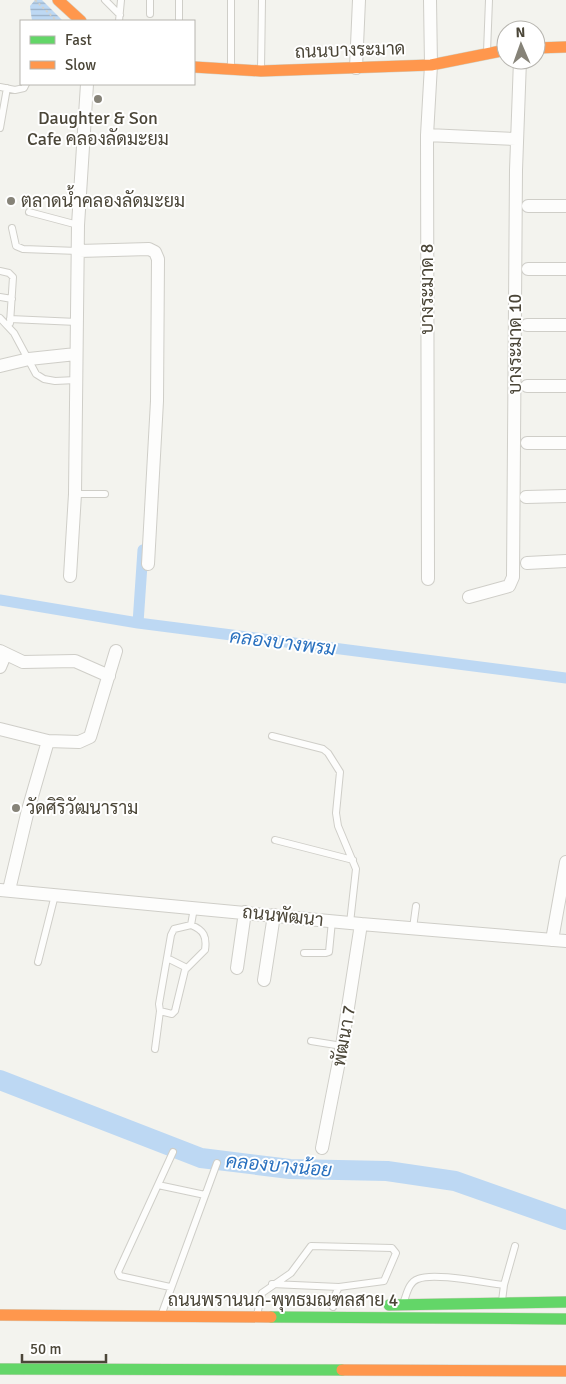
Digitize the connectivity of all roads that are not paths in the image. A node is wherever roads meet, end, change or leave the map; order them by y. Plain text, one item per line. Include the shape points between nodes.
1 (58, 0) edge
2 (105, 0) edge
3 (121, 0) edge
4 (150, 0) edge
5 (179, 0) edge
6 (232, 0) edge
7 (262, 0) edge
8 (359, 0) edge
9 (430, 0) edge
10 (489, 0) edge
11 (150, 14) dead end
12 (120, 18) edge
13 (80, 20) edge
14 (179, 20) edge
15 (566, 47) edge
16 (546, 48) edge
17 (496, 52) edge
18 (487, 53) junction
19 (431, 65) junction
20 (195, 67) edge
21 (356, 68) junction
22 (231, 70) junction
23 (519, 70) edge
24 (261, 71) junction
25 (25, 85) edge
26 (87, 85) edge
27 (3, 88) edge
28 (0, 128) edge
29 (427, 135) junction
30 (516, 139) junction
31 (528, 206) dead end
32 (566, 206) edge
33 (29, 212) dead end
34 (78, 224) junction
35 (12, 228) dead end
36 (79, 251) junction
37 (528, 268) dead end
38 (566, 269) edge
39 (0, 271) edge
40 (0, 297) edge
41 (12, 299) junction
42 (0, 318) edge
43 (77, 322) junction
44 (10, 323) junction
45 (526, 325) dead end
46 (566, 325) edge
47 (76, 354) junction
48 (28, 359) junction
49 (0, 366) edge
50 (76, 380) junction
51 (527, 386) dead end
52 (566, 386) edge
53 (527, 443) dead end
54 (566, 443) edge
55 (75, 494) junction
56 (105, 494) dead end
57 (566, 496) edge
58 (526, 497) dead end
59 (566, 560) edge
60 (527, 563) dead end
61 (148, 564) dead end
62 (70, 576) dead end
63 (428, 579) dead end
64 (469, 597) dead end
65 (116, 651) dead end
66 (2, 658) edge
67 (109, 676) junction
68 (0, 729) edge
69 (272, 736) dead end
70 (48, 741) junction
71 (275, 840) dead end
72 (353, 860) junction
73 (566, 862) edge
74 (5, 890) edge
75 (55, 895) junction
76 (416, 906) dead end
77 (194, 908) junction
78 (245, 912) junction
79 (274, 915) junction
80 (332, 921) junction
81 (356, 923) junction
82 (191, 926) junction
83 (412, 928) junction
84 (552, 940) junction
85 (566, 941) edge
86 (304, 953) dead end
87 (167, 958) junction
88 (38, 962) dead end
89 (187, 968) junction
90 (238, 968) dead end
91 (264, 980) dead end
92 (160, 1011) junction
93 (311, 1041) dead end
94 (342, 1046) junction
95 (155, 1049) dead end
96 (322, 1148) dead end
97 (173, 1152) dead end
98 (217, 1163) dead end
99 (158, 1185) junction
100 (204, 1195) junction
101 (516, 1246) dead end
102 (272, 1284) junction
103 (504, 1285) junction
104 (170, 1287) junction
105 (339, 1287) junction
106 (334, 1302) junction
107 (502, 1302) junction
108 (566, 1302) edge
109 (402, 1305) junction
110 (0, 1315) edge
111 (160, 1316) junction
112 (257, 1316) junction
113 (273, 1316) junction
114 (566, 1319) edge
115 (0, 1369) edge
116 (215, 1369) junction
117 (566, 1371) edge
118 (348, 1382) dead end

1 - 13 main road
2 - 12 lane
3 - 12 lane
4 - 11 lane
5 - 14 lane
6 - 22 lane
7 - 24 lane
8 - 21 street
9 - 19 street, บางระมาด 8
10 - 18 lane
15 - 16 main road
17 - 18 main road, ถนนบางระมาด
18 - 19 main road, ถนนบางระมาด
19 - 21 main road, ถนนบางระมาด
19 - 29 street, บางระมาด 8
20 - 22 main road, ถนนบางระมาด
21 - 24 main road, ถนนบางระมาด
22 - 24 main road, ถนนบางระมาด
23 - 30 street, บางระมาด 10
25 - 27 lane via 20,89
26 - 34 street
27 - 28 lane
29 - 30 street
29 - 63 street, บางระมาด 8
30 - 64 street, บางระมาด 10 via 514,577 509,586
31 - 32 street
33 - 34 lane
34 - 36 street
35 - 36 lane via 16,246 23,249
36 - 43 street
36 - 61 street via 149,249 158,259 156,401
37 - 38 street
39 - 41 lane via 13,277
40 - 41 lane
41 - 44 lane
42 - 44 lane
43 - 44 lane
43 - 47 street
44 - 48 lane
45 - 46 street
47 - 48 street
47 - 50 street
48 - 49 street
48 - 50 lane via 36,374 44,379
50 - 55 street
51 - 52 street
53 - 54 street
55 - 56 lane
55 - 62 street
57 - 58 street
59 - 60 street
65 - 67 street
66 - 67 street via 23,662 75,661
67 - 70 street via 90,737 79,742
68 - 70 street
69 - 72 lane via 322,749 333,760 340,772 338,826
70 - 74 street
71 - 72 lane
72 - 81 lane
73 - 84 street
74 - 75 street, ถนนพัฒนา
75 - 77 street, ถนนพัฒนา
75 - 88 lane
76 - 83 lane
77 - 78 street, ถนนพัฒนา
77 - 82 lane
78 - 79 street, ถนนพัฒนา
78 - 90 street
79 - 80 street, ถนนพัฒนา
79 - 91 street
80 - 81 street, ถนนพัฒนา
80 - 86 lane via 329,952
81 - 83 street, ถนนพัฒนา
81 - 94 street, พัฒนา 7
82 - 87 lane via 174,929
82 - 89 lane via 202,930 206,944 201,956
83 - 84 street, ถนนพัฒนา
84 - 85 street, ถนนพัฒนา
87 - 89 lane
87 - 92 lane
89 - 92 lane via 175,1012
92 - 95 lane
93 - 94 lane
94 - 96 street, พัฒนา 7
97 - 99 lane
98 - 100 lane
99 - 100 lane
99 - 104 lane via 118,1272 120,1276
100 - 104 lane
101 - 103 lane
102 - 105 lane
102 - 105 lane via 291,1273 311,1246 392,1248 396,1253 384,1281
102 - 112 lane via 262,1293
103 - 107 lane
103 - 109 lane via 441,1277 418,1279 409,1287
104 - 111 lane
105 - 106 lane
106 - 109 main road
106 - 113 main road
107 - 108 main road
107 - 109 main road
110 - 111 main road, ถนนพรานนก-พุทธมณฑลสาย 4
111 - 112 main road, ถนนพรานนก-พุทธมณฑลสาย 4
112 - 113 main road, ถนนพรานนก-พุทธมณฑลสาย 4
113 - 114 main road, ถนนพรานนก-พุทธมณฑลสาย 4
115 - 116 main road via 188,1373
116 - 117 main road
116 - 118 main road via 279,1379

